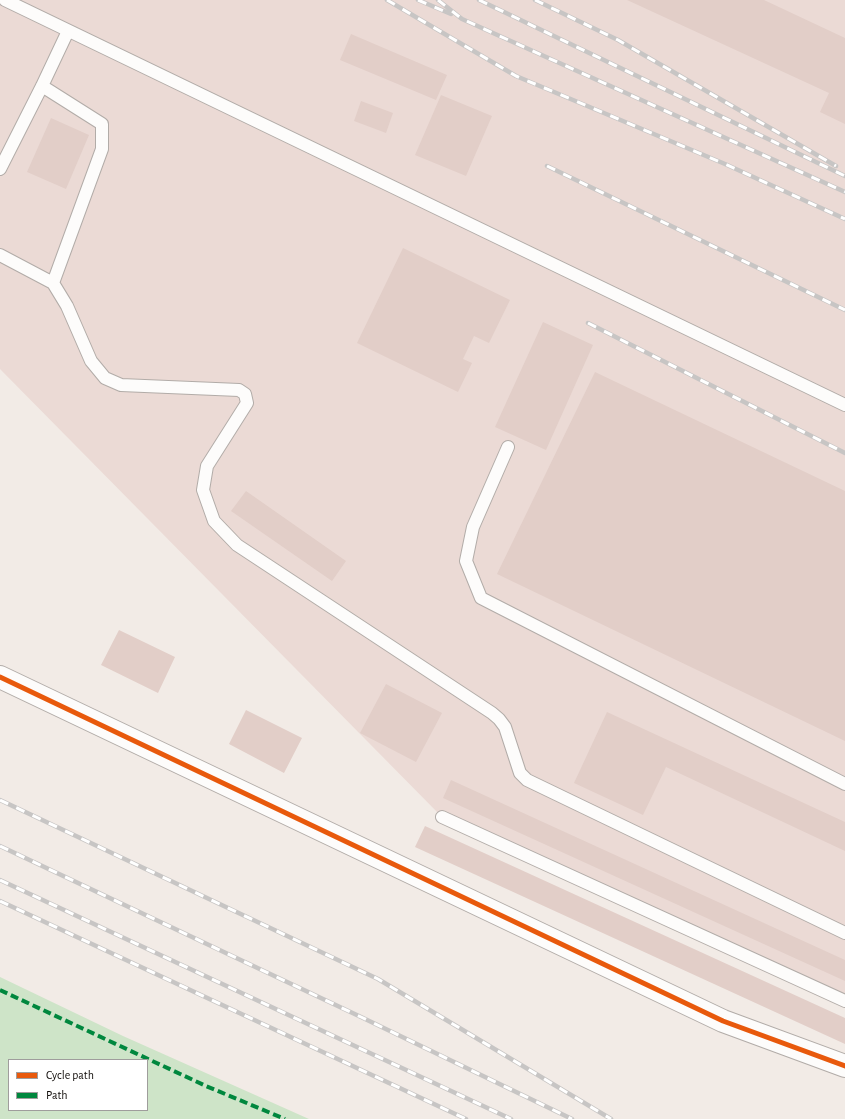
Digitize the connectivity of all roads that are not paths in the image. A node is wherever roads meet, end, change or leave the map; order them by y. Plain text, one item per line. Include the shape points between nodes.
1 (5, 0) edge
2 (68, 31) junction
3 (42, 86) junction
4 (0, 169) edge
5 (0, 255) edge
6 (53, 283) junction
7 (845, 405) edge
8 (508, 447) dead end
9 (0, 677) edge
10 (845, 784) edge
11 (442, 817) dead end
12 (845, 933) edge
13 (845, 1001) edge
14 (845, 1066) edge

1 - 2 lane
2 - 3 lane
2 - 7 lane
3 - 4 lane
3 - 6 lane via 102,124 102,149
5 - 6 lane
6 - 12 lane via 67,306 91,361 105,378 121,385 239,390 245,394 247,403 207,466 203,490 214,521 237,545 492,713 505,727 520,773 526,780
8 - 10 lane via 474,527 466,561 480,598
9 - 14 street via 723,1021
11 - 13 lane

